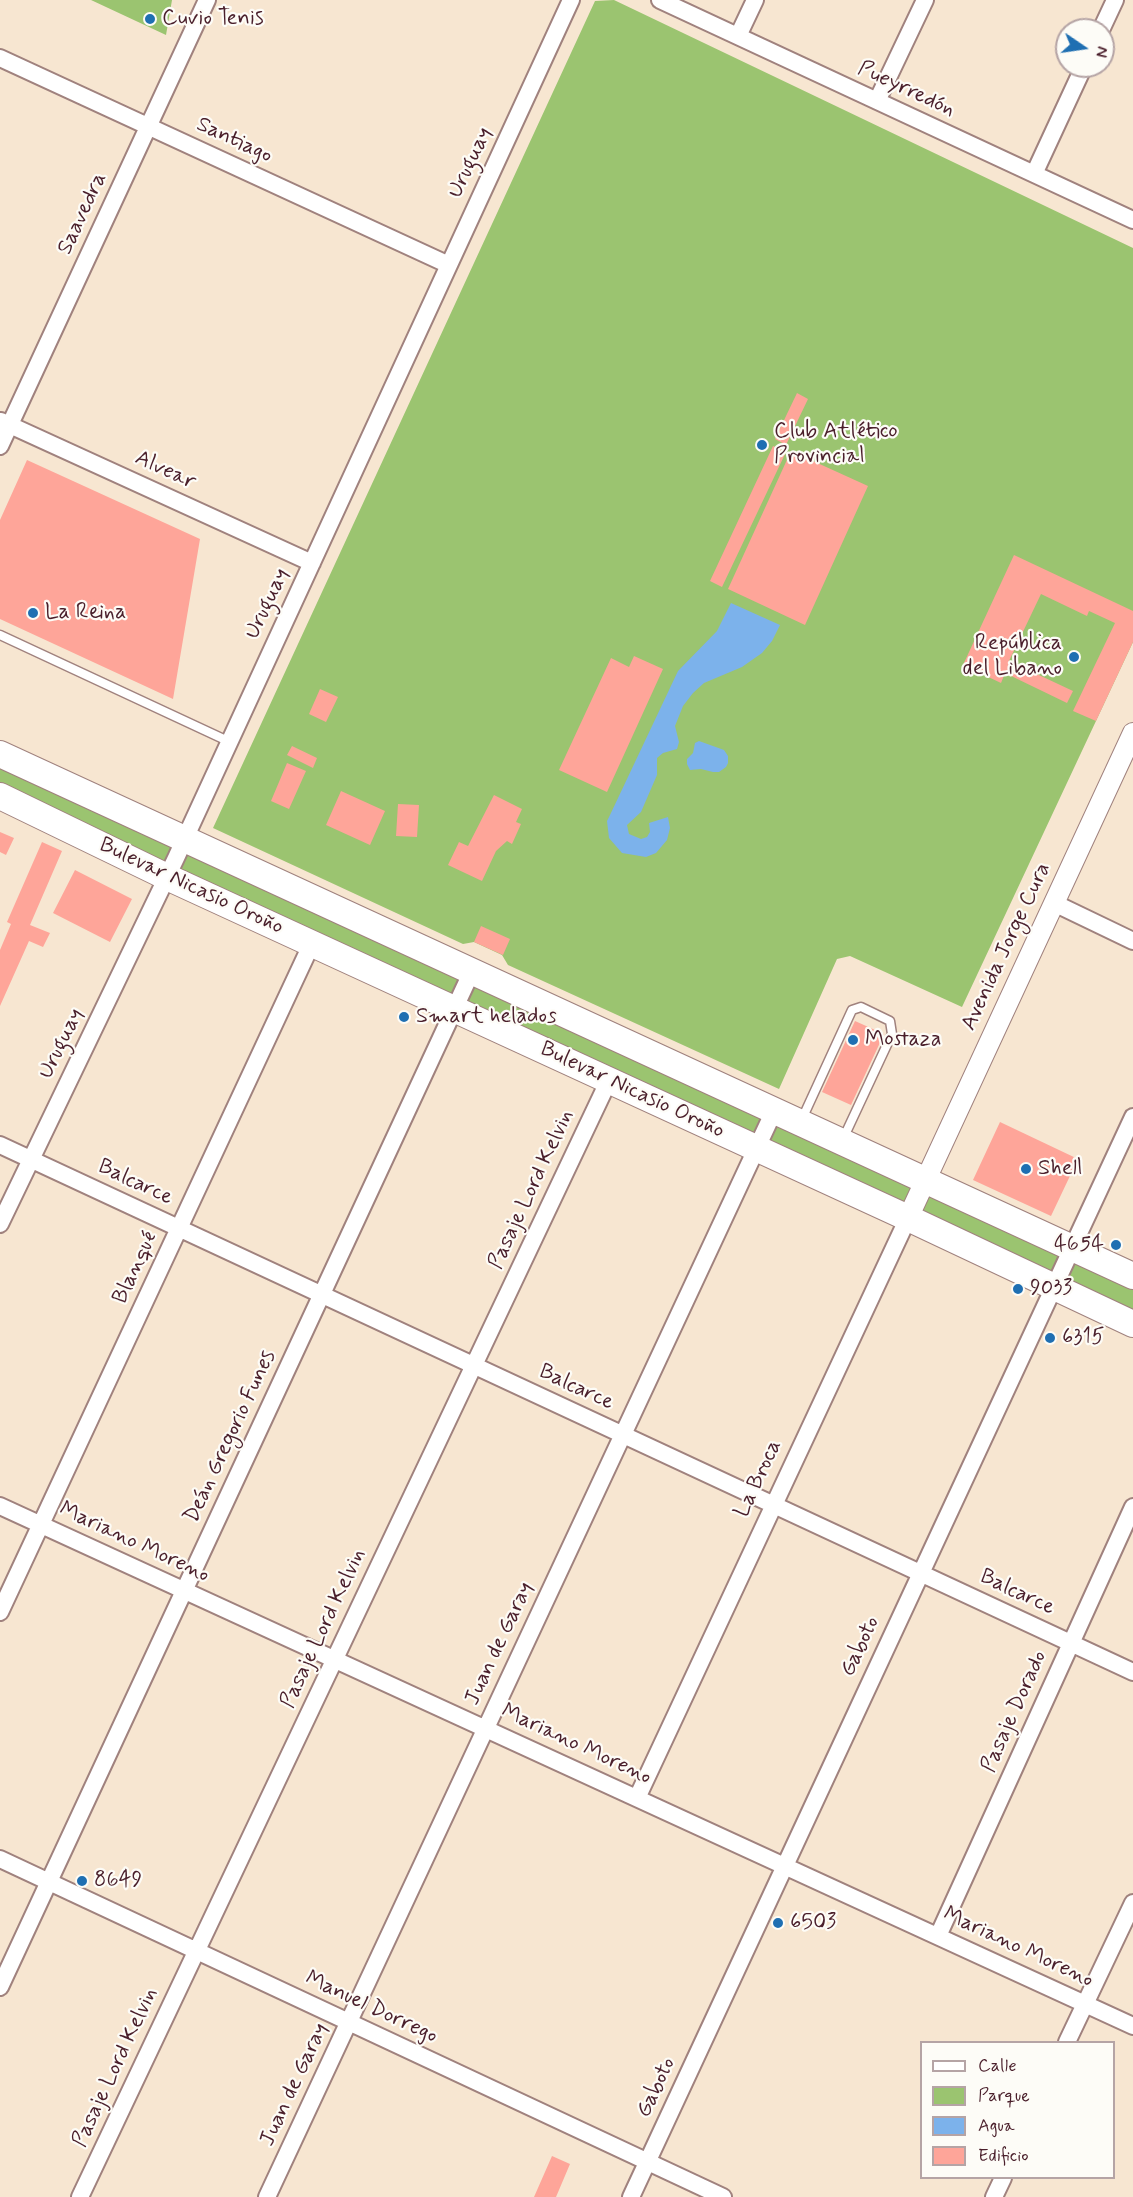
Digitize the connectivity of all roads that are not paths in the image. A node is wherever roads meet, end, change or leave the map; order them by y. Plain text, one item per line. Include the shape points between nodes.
1 (207, 0) edge
2 (571, 0) edge
3 (660, 0) edge
4 (755, 0) edge
5 (925, 0) edge
6 (1115, 0) edge
7 (1107, 18) edge
8 (738, 36) junction
9 (0, 58) edge
10 (1078, 78) edge
11 (877, 101) junction
12 (148, 127) junction
13 (1034, 174) junction
14 (1133, 220) edge
15 (449, 265) junction
16 (5, 423) edge
17 (0, 446) edge
18 (312, 563) junction
19 (0, 635) edge
20 (1133, 734) edge
21 (230, 742) junction
22 (0, 754) edge
23 (0, 796) edge
24 (185, 839) junction
25 (167, 877) junction
26 (1054, 903) junction
27 (1133, 941) edge
28 (312, 944) junction
29 (472, 971) junction
30 (455, 1009) junction
31 (609, 1080) junction
32 (774, 1111) junction
33 (1133, 1117) edge
34 (800, 1123) junction
35 (842, 1142) junction
36 (0, 1145) edge
37 (757, 1148) junction
38 (31, 1159) junction
39 (925, 1180) junction
40 (908, 1218) junction
41 (0, 1224) edge
42 (179, 1228) junction
43 (1071, 1248) junction
44 (1133, 1276) edge
45 (1053, 1287) junction
46 (322, 1294) junction
47 (1133, 1324) edge
48 (474, 1365) junction
49 (623, 1434) junction
50 (773, 1504) junction
51 (0, 1506) edge
52 (1133, 1507) edge
53 (41, 1524) junction
54 (920, 1573) junction
55 (184, 1590) junction
56 (0, 1612) edge
57 (1071, 1643) junction
58 (334, 1659) junction
59 (1133, 1672) edge
60 (486, 1729) junction
61 (637, 1798) junction
62 (0, 1859) edge
63 (785, 1866) junction
64 (49, 1882) junction
65 (1133, 1903) edge
66 (938, 1936) junction
67 (196, 1951) junction
68 (0, 1987) edge
69 (1085, 2004) junction
70 (349, 2022) junction
71 (1133, 2026) edge
72 (1068, 2041) edge
73 (647, 2162) junction
74 (1003, 2179) edge
75 (80, 2197) edge
76 (267, 2197) edge
77 (631, 2197) edge
78 (723, 2197) edge
79 (994, 2197) edge

1 - 12 street, Saavedra
2 - 15 street, Uruguay
3 - 8 street, Pueyrredón
4 - 8 street
5 - 11 street
6 - 7 street
8 - 11 street, Pueyrredón
9 - 12 street, Santiago
10 - 13 street
11 - 13 street, Pueyrredón
12 - 15 street, Santiago
12 - 16 street, Saavedra
13 - 14 street, Pueyrredón
15 - 18 street, Uruguay
16 - 17 street, Saavedra
16 - 18 street, Alvear
18 - 21 street, Uruguay
19 - 21 lane
20 - 26 street, Avenida Jorge Cura
21 - 24 street, Uruguay
22 - 24 main road, Bulevar Nicasio Oroño
23 - 25 main road, Bulevar Nicasio Oroño
24 - 25 street, Uruguay
24 - 29 main road, Bulevar Nicasio Oroño
25 - 28 main road, Bulevar Nicasio Oroño
25 - 38 street, Uruguay
26 - 27 street
26 - 39 street, Avenida Jorge Cura
28 - 30 main road, Bulevar Nicasio Oroño
28 - 42 street, Blanqué
29 - 30 street, Deán Gregorio Funes
29 - 32 main road, Bulevar Nicasio Oroño
30 - 31 main road, Bulevar Nicasio Oroño
30 - 46 street, Deán Gregorio Funes
31 - 37 main road, Bulevar Nicasio Oroño
31 - 48 street, Pasaje Lord Kelvin
32 - 34 main road, Bulevar Nicasio Oroño
32 - 37 street, Juan de Garay
33 - 43 street, Gaboto
34 - 35 main road, Bulevar Nicasio Oroño
34 - 35 lane via 852,1010 861,1007 890,1022 892,1034
35 - 39 main road, Bulevar Nicasio Oroño
36 - 38 street, Balcarce
37 - 40 main road, Bulevar Nicasio Oroño
37 - 49 street, Juan de Garay
38 - 41 street, Uruguay
38 - 42 street, Balcarce
39 - 40 street, La Broca
39 - 43 main road, Bulevar Nicasio Oroño
40 - 45 main road, Bulevar Nicasio Oroño
40 - 50 street, La Broca
42 - 46 street, Balcarce
42 - 53 street, Blanqué
43 - 44 main road, Bulevar Nicasio Oroño
43 - 45 street, Gaboto
45 - 47 main road, Bulevar Nicasio Oroño
45 - 54 street, Gaboto
46 - 48 street, Balcarce
46 - 55 street, Deán Gregorio Funes
48 - 49 street, Balcarce
48 - 58 street, Pasaje Lord Kelvin
49 - 50 street, Balcarce
49 - 60 street, Juan de Garay
50 - 54 street, Balcarce
50 - 61 street, La Broca
51 - 53 street, Mariano Moreno
52 - 57 street, Pasaje Dorado
53 - 55 street, Mariano Moreno
53 - 56 street, Blanqué
54 - 57 street, Balcarce
54 - 63 street, Gaboto
55 - 58 street, Mariano Moreno
55 - 64 street, Deán Gregorio Funes
57 - 59 street, Balcarce
57 - 66 street, Pasaje Dorado
58 - 60 street, Mariano Moreno
58 - 67 street, Pasaje Lord Kelvin
60 - 61 street, Mariano Moreno
60 - 70 street, Juan de Garay
61 - 63 street, Mariano Moreno
62 - 64 street, Manuel Dorrego
63 - 66 street, Mariano Moreno
63 - 73 street, Gaboto
64 - 67 street, Manuel Dorrego
64 - 68 street, Deán Gregorio Funes
65 - 69 street
66 - 69 street, Mariano Moreno
67 - 70 street, Manuel Dorrego
67 - 75 street, Pasaje Lord Kelvin
69 - 71 street, Mariano Moreno
69 - 72 street
70 - 73 street, Manuel Dorrego
70 - 76 street, Juan de Garay
73 - 77 street, Gaboto
73 - 78 street, Manuel Dorrego
74 - 79 street

